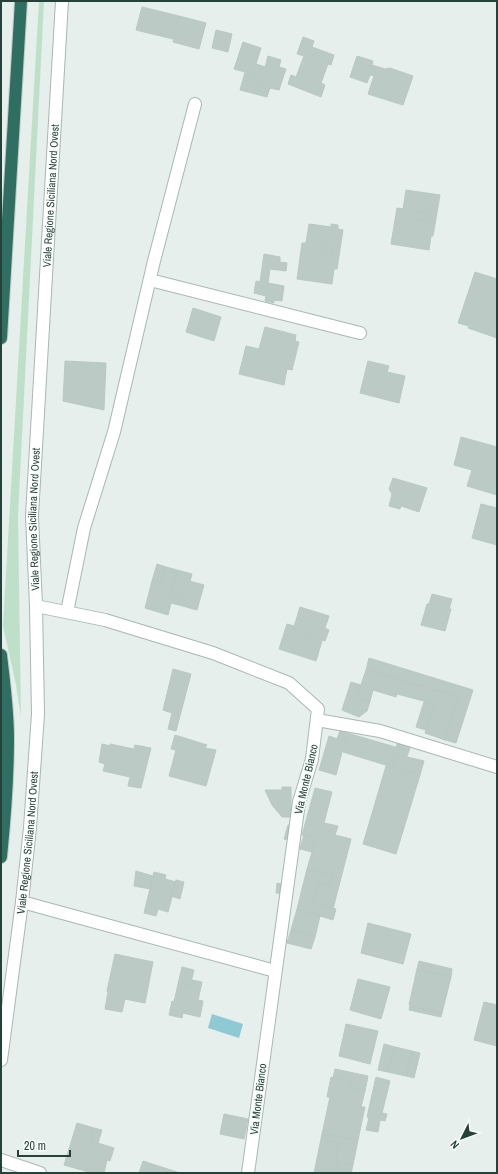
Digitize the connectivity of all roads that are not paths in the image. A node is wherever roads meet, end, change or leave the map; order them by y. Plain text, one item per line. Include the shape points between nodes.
1 (21, 1) edge
2 (62, 1) edge
3 (195, 104) dead end
4 (150, 280) junction
5 (360, 333) dead end
6 (1, 338) edge
7 (36, 606) junction
8 (67, 612) junction
9 (1, 655) edge
10 (317, 720) junction
11 (497, 767) edge
12 (1, 857) edge
13 (22, 902) junction
14 (275, 971) junction
15 (1, 1060) edge
16 (1, 1160) edge
17 (40, 1173) edge
18 (248, 1173) edge

1 - 6 highway
2 - 7 street, Viale Regione Siciliana Nord Ovest via 32,516
3 - 4 street
4 - 5 street
4 - 8 street via 114,432 84,528
7 - 8 street, Via Monte Bianco
7 - 13 street, Viale Regione Siciliana Nord Ovest via 38,714
8 - 10 street, Via Monte Bianco via 105,620 213,653 288,683 318,709
9 - 12 highway via 8,736
10 - 11 street via 380,731
10 - 14 street, Via Monte Bianco via 312,759 299,802
13 - 14 street
13 - 15 street, Viale Regione Siciliana Nord Ovest
14 - 18 street, Via Monte Bianco
16 - 17 street

